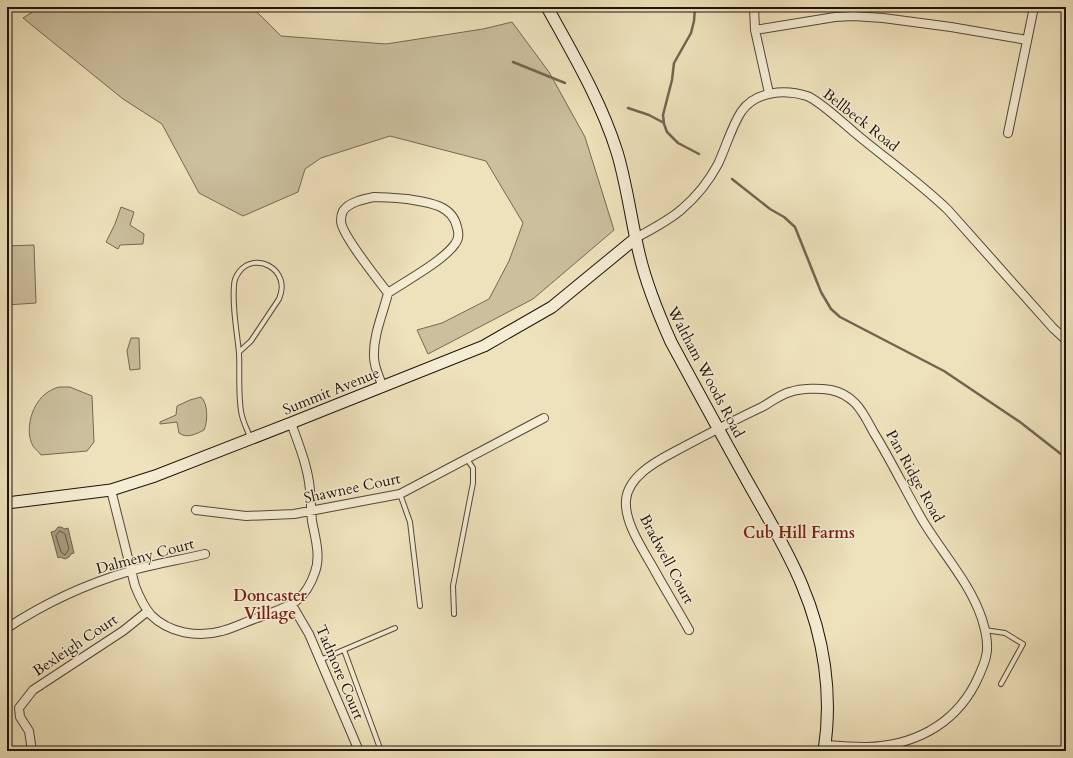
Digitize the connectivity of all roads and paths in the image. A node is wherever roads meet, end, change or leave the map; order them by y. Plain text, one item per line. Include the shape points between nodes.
1 (754, 7) edge
2 (1034, 7) edge
3 (549, 8) edge
4 (755, 30) junction
5 (1027, 40) junction
6 (769, 93) junction
7 (1008, 133) dead end
8 (636, 238) junction
9 (388, 293) junction
10 (1066, 340) edge
11 (239, 352) junction
12 (382, 387) junction
13 (544, 418) dead end
14 (291, 423) junction
15 (718, 428) junction
16 (251, 438) junction
17 (467, 459) junction
18 (111, 490) junction
19 (400, 494) junction
20 (7, 503) edge
21 (196, 510) dead end
22 (311, 511) junction
23 (205, 554) dead end
24 (131, 571) junction
25 (292, 605) junction
26 (420, 606) dead end
27 (148, 610) junction
28 (454, 614) dead end
29 (7, 628) edge
30 (394, 628) dead end
31 (689, 630) dead end
32 (984, 630) junction
33 (344, 650) junction
34 (320, 660) junction
35 (1001, 684) dead end
36 (824, 748) edge
37 (32, 751) edge
38 (359, 751) edge
39 (381, 751) edge

1 - 4 street
2 - 5 street
3 - 8 street, Waltham Woods Road via 603,114 622,173
4 - 5 street via 853,16 951,27
4 - 6 street
5 - 7 street
6 - 8 street, Bellbeck Road via 748,104 741,112 713,173 698,192 681,210
6 - 10 street, Bellbeck Road via 789,92 808,97 930,193
8 - 12 street, Summit Avenue via 552,307 517,328 484,346
8 - 15 street, Waltham Woods Road via 646,278 661,320
9 - 9 street via 437,261 456,243 459,234 457,224 450,213 428,202 385,196 352,204 343,211 341,221 346,235
9 - 12 street via 374,351
11 - 11 lane via 251,341 282,293 281,278 276,271 264,264 256,263 243,268 236,278 234,286
11 - 16 lane via 240,410
12 - 14 street, Summit Avenue
13 - 17 street, Shawnee Court
14 - 16 street, Summit Avenue
14 - 22 street via 307,470
15 - 31 street, Bradwell Court via 645,469 628,491 626,499 630,525
15 - 32 street, Pan Ridge Road via 790,392 815,389 844,394 856,404 866,419 938,546 966,584
15 - 36 street, Waltham Woods Road via 790,560 811,607 819,632 827,682
16 - 18 street, Summit Avenue via 155,476
17 - 19 street, Shawnee Court
17 - 28 lane via 473,468 474,483 454,586
18 - 20 street, Summit Avenue
18 - 24 street
19 - 22 street, Shawnee Court
19 - 26 lane via 410,522
21 - 22 street, Shawnee Court via 246,516
22 - 25 street via 316,570 302,597
23 - 24 street, Dalmeny Court
24 - 27 street via 140,599
24 - 29 street, Dalmeny Court via 65,595
25 - 27 street via 222,631 207,633 175,630 157,620
25 - 34 street, Tadmore Court
27 - 37 street, Bexleigh Court via 123,631 33,690 27,697 19,708 20,717 29,731
30 - 33 lane
32 - 35 lane via 1005,633 1023,644
32 - 36 street, Pan Ridge Road via 988,653 984,667 967,699 950,718 934,729 908,740 883,746
33 - 34 lane
33 - 39 lane
34 - 38 street, Tadmore Court

